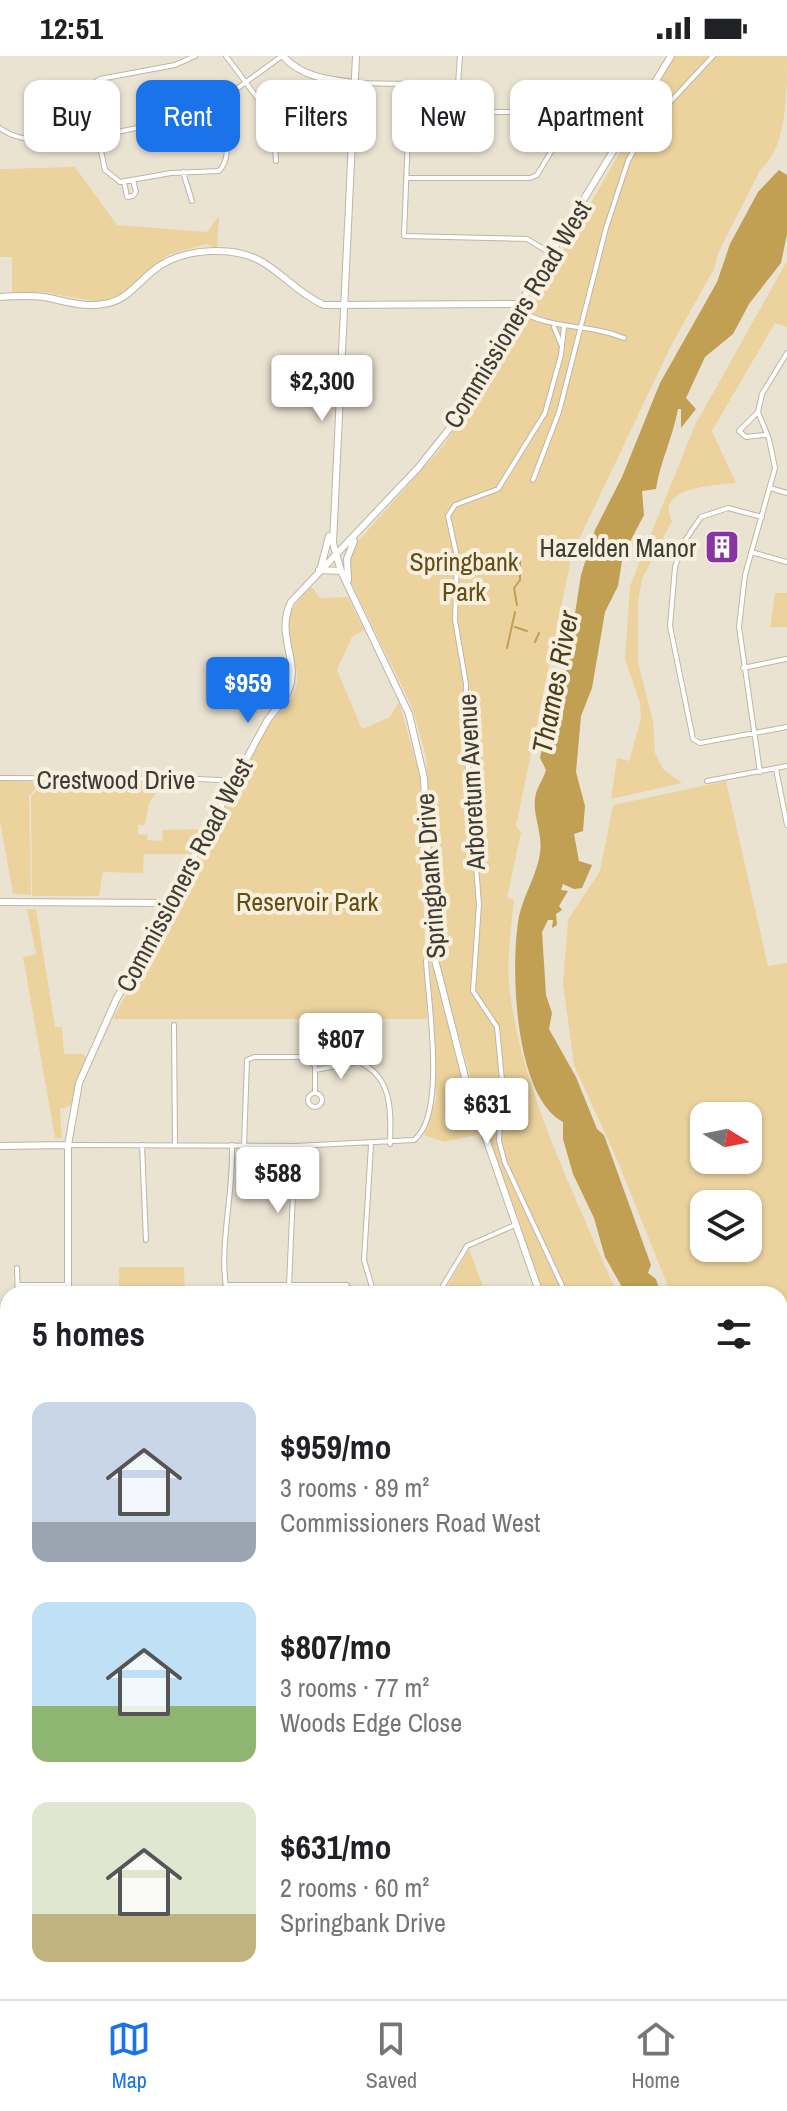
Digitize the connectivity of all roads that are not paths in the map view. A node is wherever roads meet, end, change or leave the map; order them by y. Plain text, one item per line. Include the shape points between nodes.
1 (195, 56) edge
2 (226, 56) edge
3 (283, 56) edge
4 (356, 56) edge
5 (460, 56) edge
6 (671, 56) edge
7 (713, 56) edge
8 (98, 80) edge
9 (337, 80) edge
10 (355, 80) edge
11 (458, 80) edge
12 (658, 80) edge
13 (246, 83) junction
14 (240, 87) edge
15 (0, 128) edge
16 (24, 138) edge
17 (101, 152) edge
18 (226, 152) edge
19 (351, 152) edge
20 (407, 152) edge
21 (551, 152) edge
22 (615, 152) edge
23 (276, 161) dead end
24 (183, 172) junction
25 (406, 178) junction
26 (133, 180) junction
27 (124, 181) junction
28 (192, 201) dead end
29 (552, 254) junction
30 (0, 297) edge
31 (342, 304) junction
32 (518, 306) junction
33 (552, 325) junction
34 (564, 327) junction
35 (582, 330) junction
36 (624, 338) dead end
37 (562, 347) junction
38 (787, 353) edge
39 (785, 363) edge
40 (758, 412) junction
41 (765, 435) junction
42 (533, 480) dead end
43 (770, 488) junction
44 (787, 493) edge
45 (762, 517) junction
46 (371, 519) junction
47 (331, 520) junction
48 (347, 543) junction
49 (751, 552) junction
50 (335, 556) junction
51 (787, 562) edge
52 (319, 570) junction
53 (341, 571) junction
54 (354, 597) junction
55 (786, 659) edge
56 (743, 668) junction
57 (787, 727) edge
58 (755, 733) junction
59 (787, 766) edge
60 (776, 769) junction
61 (760, 772) junction
62 (0, 778) edge
63 (707, 781) dead end
64 (231, 786) junction
65 (787, 825) edge
66 (0, 902) edge
67 (170, 903) junction
68 (431, 941) junction
69 (174, 1025) dead end
70 (315, 1070) junction
71 (315, 1093) dead end
72 (390, 1144) junction
73 (68, 1145) junction
74 (142, 1145) junction
75 (175, 1145) junction
76 (232, 1145) junction
77 (371, 1145) junction
78 (0, 1146) edge
79 (244, 1146) junction
80 (295, 1146) junction
81 (515, 1225) junction
82 (146, 1240) dead end
83 (17, 1268) dead end
84 (17, 1285) joint
85 (68, 1285) joint
86 (225, 1285) joint
87 (347, 1285) dead end
88 (289, 1286) junction
89 (372, 1286) edge
90 (443, 1286) edge
91 (537, 1286) edge
92 (562, 1286) edge

1 - 8 street
2 - 13 street
3 - 9 main road via 312,76
3 - 13 street
4 - 10 main road
5 - 11 street
6 - 12 main road, Commissioners Road West
7 - 35 street via 645,129 628,161
13 - 14 street
13 - 23 street via 273,119
15 - 16 street
17 - 27 street via 105,170
18 - 24 street via 224,165 215,172
19 - 31 main road
20 - 25 street
21 - 25 street via 530,178
22 - 29 main road, Commissioners Road West
24 - 26 street
24 - 28 street
25 - 29 street via 404,236 527,239
26 - 27 street
26 - 27 street via 136,192 127,197
29 - 32 main road, Commissioners Road West
30 - 31 main road via 103,305 132,292 170,259 209,252 261,261 306,297 324,305
31 - 32 main road
31 - 47 main road
32 - 33 street
32 - 46 main road, Commissioners Road West via 458,418
33 - 34 street
33 - 37 street
34 - 35 street
34 - 37 street, Arboretum Avenue
35 - 36 street
35 - 42 street
37 - 92 street, Arboretum Avenue via 538,429 498,489 455,505 448,516 457,557 455,620 466,684 479,904 473,991 497,1027 502,1080 499,1141 505,1163
38 - 39 street
39 - 40 street via 762,394
40 - 41 street
40 - 41 street via 739,431 746,437
41 - 43 street via 775,468
43 - 44 street
43 - 45 street
45 - 49 street
45 - 58 street via 728,508 701,517 675,567 670,610 693,739 700,743
46 - 48 main road, Commissioners Road West
46 - 54 main road via 348,553 346,573
47 - 48 main road via 335,540
47 - 50 main road, Springbank Drive
47 - 52 main road via 326,558
48 - 50 main road, Commissioners Road West
49 - 51 street
49 - 56 street via 739,627
50 - 52 main road, Commissioners Road West
50 - 53 main road, Springbank Drive
52 - 53 main road
52 - 64 main road, Commissioners Road West via 287,609 289,689
53 - 54 main road, Springbank Drive
54 - 68 main road, Springbank Drive via 409,714 420,756
55 - 56 street
56 - 58 street
57 - 58 street
58 - 61 street
59 - 60 street
60 - 61 street
60 - 65 street
61 - 63 street
62 - 64 street, Crestwood Drive via 197,779
64 - 67 main road, Commissioners Road West
66 - 67 main road
67 - 73 main road, Commissioners Road West via 79,1083
68 - 72 street via 426,961 432,1107 421,1134
68 - 81 main road, Springbank Drive via 466,1081
69 - 75 street
70 - 71 street
70 - 72 street via 359,1062 377,1076 389,1097
70 - 79 street via 308,1057 247,1060
72 - 77 street
73 - 74 street
73 - 78 main road
73 - 85 main road, Commissioners Road West
74 - 75 street
74 - 82 street
75 - 76 street
76 - 79 street
76 - 86 street
77 - 80 street
77 - 89 street via 364,1260
79 - 80 street
80 - 88 street
81 - 90 street via 467,1246
81 - 91 main road, Springbank Drive
83 - 84 street
84 - 85 street
86 - 88 street
87 - 88 street

